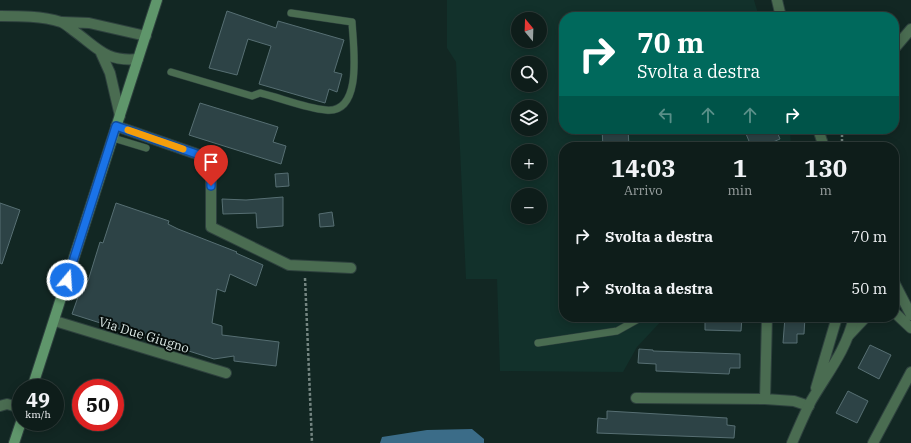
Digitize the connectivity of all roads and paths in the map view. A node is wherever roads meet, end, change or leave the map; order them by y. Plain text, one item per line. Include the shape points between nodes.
1 (158, 0) edge
2 (777, 0) edge
3 (781, 12) edge
4 (291, 13) dead end
5 (0, 16) edge
6 (62, 22) junction
7 (911, 29) edge
8 (146, 36) junction
9 (899, 43) edge
10 (101, 53) junction
11 (138, 59) junction
12 (171, 72) dead end
13 (120, 116) junction
14 (116, 126) junction
15 (113, 138) junction
16 (146, 148) dead end
17 (304, 266) junction
18 (351, 268) dead end
19 (899, 296) edge
20 (911, 315) edge
21 (899, 319) edge
22 (55, 321) junction
23 (633, 322) edge
24 (767, 322) edge
25 (835, 322) edge
26 (853, 322) edge
27 (861, 322) edge
28 (911, 328) edge
29 (849, 335) junction
30 (538, 344) dead end
31 (911, 372) edge
32 (226, 373) dead end
33 (35, 379) edge
34 (636, 398) dead end
35 (765, 399) junction
36 (811, 402) junction
37 (12, 405) edge
38 (0, 406) edge
39 (18, 431) edge
40 (14, 443) edge
41 (312, 443) edge
42 (793, 443) edge
43 (873, 443) edge

1 - 8 main road
2 - 3 street
4 - 12 lane via 352,22 355,71 350,94 340,107 327,110 260,93 252,96
5 - 6 street
6 - 8 street via 89,23
6 - 10 street
7 - 9 street
8 - 11 main road
10 - 11 street via 126,60
10 - 13 street via 110,73
11 - 13 main road
13 - 14 main road
14 - 15 main road
14 - 17 street via 211,159 211,227 289,265
15 - 16 lane
15 - 22 main road
17 - 18 street
17 - 41 path
19 - 20 street
21 - 28 street
22 - 32 street, Via Due Giugno
22 - 33 main road
23 - 30 lane via 617,331
24 - 35 street
25 - 36 street
26 - 29 street
27 - 29 street
29 - 36 street via 838,360
31 - 43 street
34 - 35 street
35 - 36 street
36 - 42 street
37 - 38 street
39 - 40 main road

